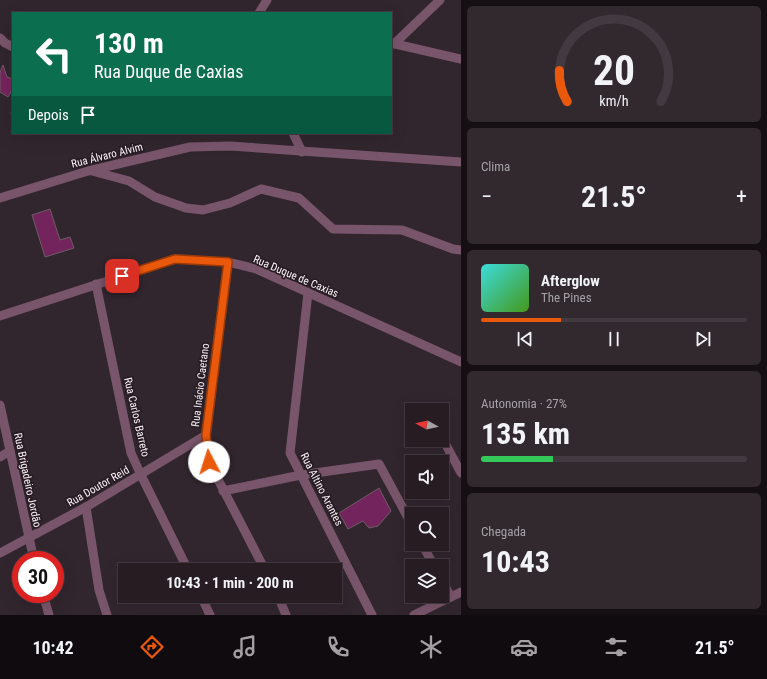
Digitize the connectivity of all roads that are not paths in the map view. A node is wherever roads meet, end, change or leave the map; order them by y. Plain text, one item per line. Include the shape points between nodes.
1 (440, 0) edge
2 (0, 38) edge
3 (393, 43) edge
4 (12, 46) edge
5 (461, 59) edge
6 (293, 134) edge
7 (302, 152) junction
8 (461, 162) edge
9 (88, 171) junction
10 (0, 198) edge
11 (461, 250) edge
12 (228, 262) junction
13 (96, 284) junction
14 (308, 293) junction
15 (0, 316) edge
16 (461, 362) edge
17 (0, 406) edge
18 (206, 435) junction
19 (447, 447) edge
20 (10, 451) junction
21 (0, 457) edge
22 (461, 473) edge
23 (141, 474) junction
24 (301, 475) junction
25 (223, 491) junction
26 (86, 507) junction
27 (405, 512) edge
28 (28, 538) junction
29 (32, 551) edge
30 (0, 553) edge
31 (185, 563) edge
32 (261, 563) edge
33 (461, 592) edge
34 (449, 593) edge
35 (451, 597) junction
36 (46, 603) edge
37 (204, 603) edge
38 (281, 603) edge
39 (49, 615) edge
40 (107, 615) edge
41 (210, 615) edge
42 (285, 615) edge
43 (372, 615) edge
44 (414, 615) edge

1 - 3 street
2 - 4 street
3 - 5 street
6 - 7 street
7 - 8 street, Rua Álvaro Alvim
7 - 9 street, Rua Álvaro Alvim via 230,146 190,147
9 - 10 street, Rua Álvaro Alvim
9 - 11 street via 130,181 155,197 186,208 203,210 230,203 261,189 300,198 333,229 402,230
12 - 13 street, Rua Duque de Caxias via 175,259
12 - 14 street, Rua Duque de Caxias via 256,269
12 - 18 street, Rua Inácio Caetano
13 - 15 street, Rua Duque de Caxias
13 - 23 street, Rua Carlos Barreto via 131,453
14 - 16 street, Rua Duque de Caxias
14 - 24 street, Rua Altino Arantes via 290,453
17 - 20 street, Rua Brigadeiro Jordão
18 - 23 street, Rua Doutor Reid
18 - 25 street, Rua Inácio Caetano via 209,462
19 - 22 street
20 - 21 street
20 - 28 street, Rua Brigadeiro Jordão
23 - 26 street, Rua Doutor Reid
23 - 31 street, Rua Carlos Barreto
24 - 25 street
24 - 27 street via 379,464
24 - 43 street, Rua Altino Arantes
25 - 32 street, Rua Inácio Caetano
26 - 28 street, Rua Doutor Reid
26 - 40 street via 99,590
28 - 29 street, Rua Brigadeiro Jordão
28 - 30 street, Rua Doutor Reid
33 - 35 street
34 - 35 street
35 - 44 street
36 - 39 street
37 - 41 street
38 - 42 street

